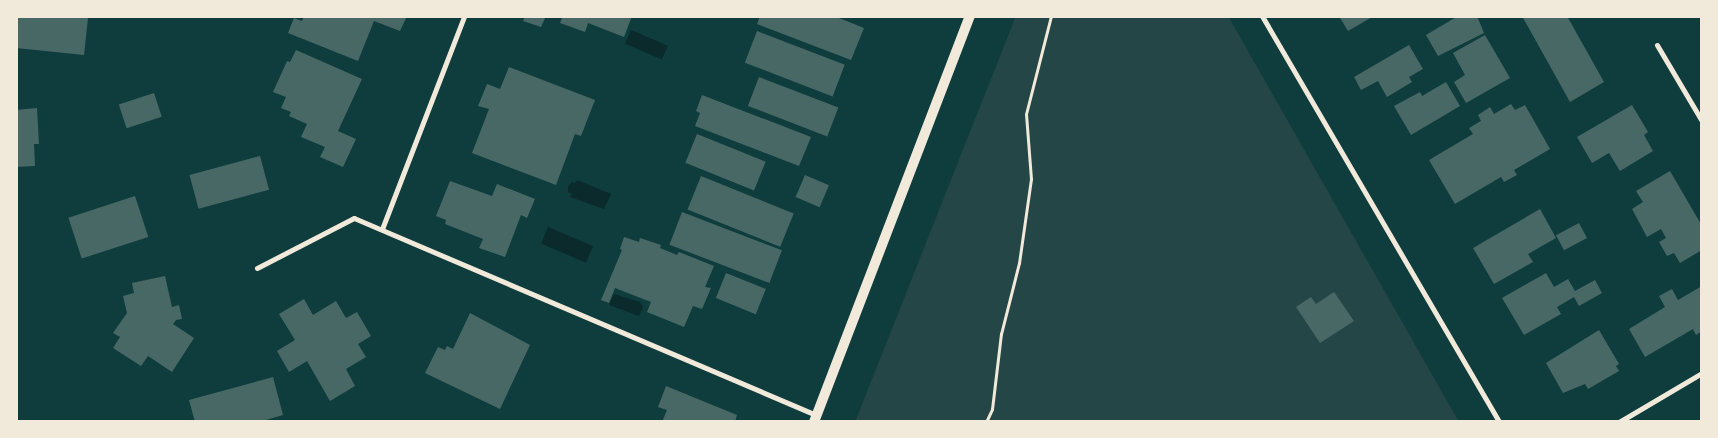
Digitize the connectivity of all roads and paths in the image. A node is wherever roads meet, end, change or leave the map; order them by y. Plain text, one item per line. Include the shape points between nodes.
1 (464, 16) edge
2 (970, 16) edge
3 (1051, 16) edge
4 (1262, 16) edge
5 (1657, 45) dead end
6 (1702, 121) edge
7 (382, 230) junction
8 (258, 268) dead end
9 (1702, 373) edge
10 (815, 418) edge
11 (986, 422) edge
12 (1499, 422) edge
13 (1619, 422) edge

1 - 7 street
2 - 10 main road
3 - 11 path via 1026,114 1031,179 1019,263 1001,334 992,409
4 - 12 street
5 - 6 street
7 - 8 street via 354,218
7 - 10 street
9 - 13 street

